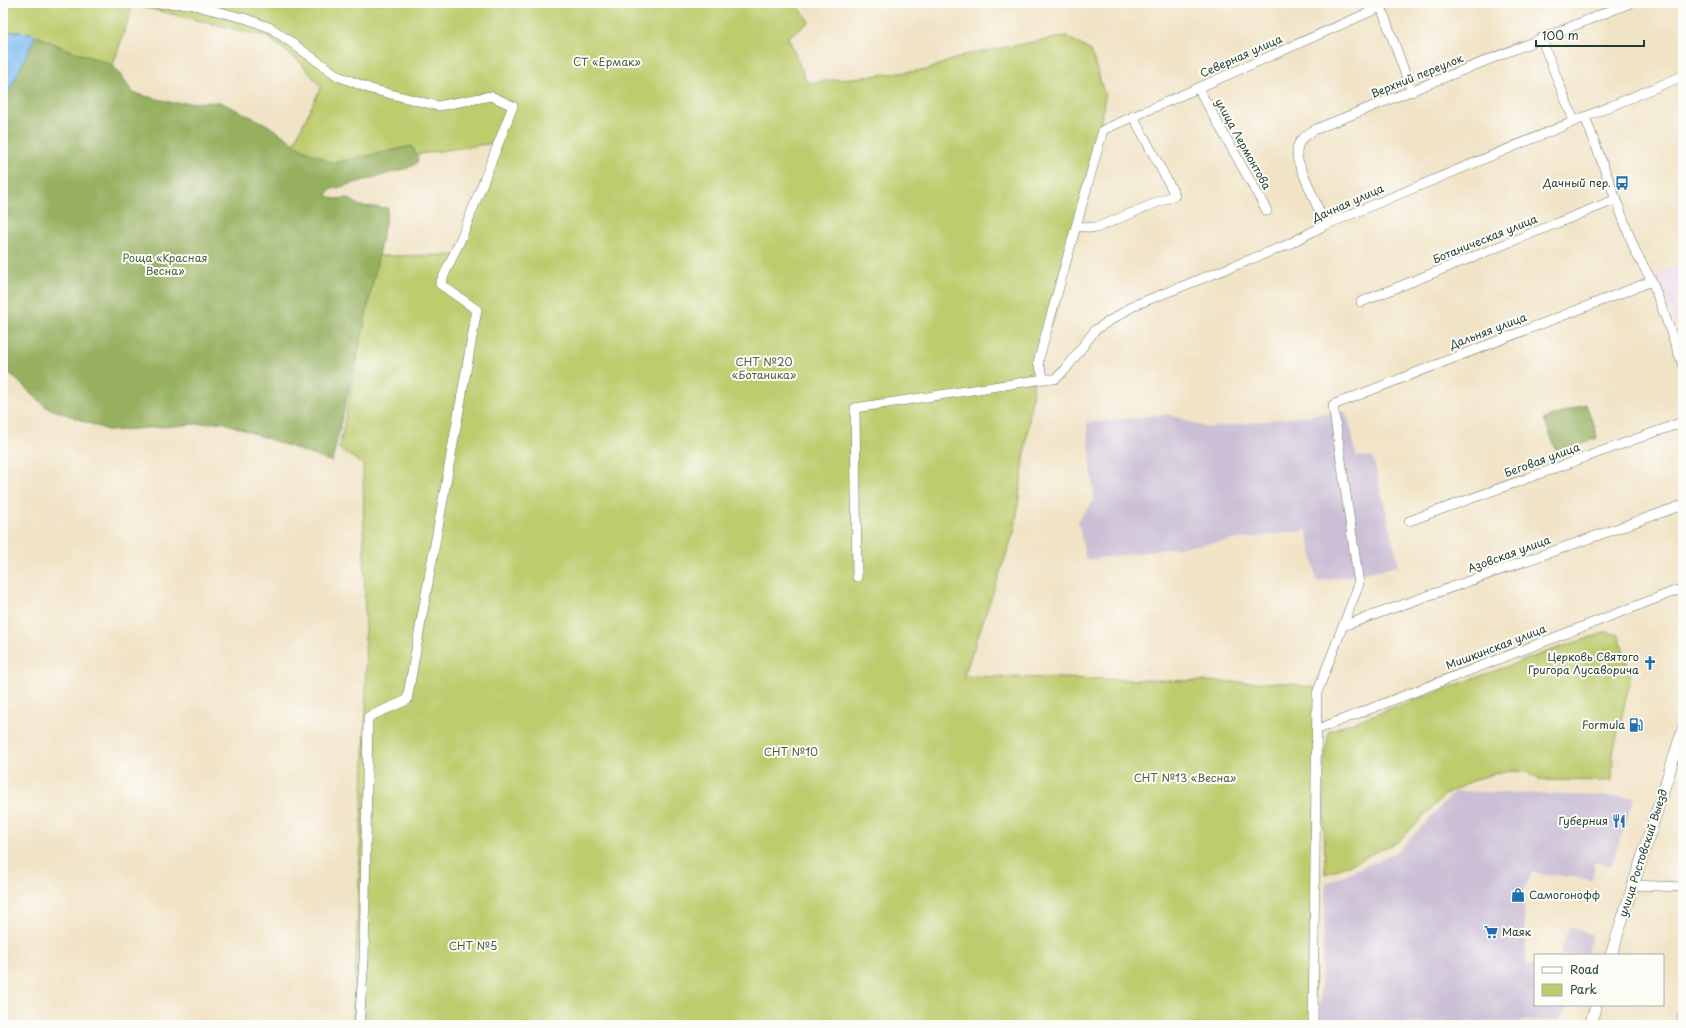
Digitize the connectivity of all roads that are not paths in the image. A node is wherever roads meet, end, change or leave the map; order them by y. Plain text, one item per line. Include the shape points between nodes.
1 (150, 3) edge
2 (1630, 3) edge
3 (1385, 5) edge
4 (1541, 38) junction
5 (1683, 76) edge
6 (1198, 88) junction
7 (1412, 92) junction
8 (1133, 116) junction
9 (1585, 117) junction
10 (1574, 121) junction
11 (1617, 199) junction
12 (1267, 211) dead end
13 (1325, 225) junction
14 (1076, 226) junction
15 (1652, 281) junction
16 (1361, 302) dead end
17 (1683, 364) edge
18 (1044, 379) junction
19 (1683, 422) edge
20 (1683, 505) edge
21 (1409, 521) dead end
22 (857, 576) dead end
23 (1683, 588) edge
24 (1343, 626) junction
25 (1318, 729) junction
26 (1683, 729) edge
27 (1679, 755) edge
28 (1632, 885) junction
29 (1683, 887) edge
30 (1611, 954) edge
31 (1596, 1006) edge
32 (1683, 1014) edge
33 (359, 1025) edge
34 (1313, 1025) edge
35 (1590, 1025) edge
36 (1681, 1025) edge

1 - 33 street via 189,4 248,19 271,28 338,76 371,89 438,106 491,96 513,106 463,234 440,284 477,310 407,700 368,717 364,960
2 - 4 street, Верхний переулок
3 - 6 street, Северная улица
3 - 7 street
4 - 7 street, Верхний переулок
4 - 10 street
5 - 9 street, Дачная улица
6 - 8 street, Северная улица
6 - 12 street, улица Лермонтова
7 - 13 street, Верхний переулок via 1316,129 1305,135 1298,144 1298,161
8 - 14 street, Северная улица via 1102,130
8 - 14 street via 1176,196 1096,228
9 - 10 street, Дачная улица
9 - 11 street
10 - 13 street, Дачная улица
11 - 15 street via 1636,253
11 - 16 street, Ботаническая улица
13 - 18 street, Дачная улица via 1286,245 1135,305 1095,330 1065,370 1055,379
14 - 18 street via 1038,362
15 - 17 street
15 - 24 street, Дальняя улица via 1332,405 1359,584
18 - 22 street via 855,408
19 - 21 street, Беговая улица
20 - 24 street, Азовская улица
23 - 25 street, Мишкинская улица
24 - 25 street via 1317,693
25 - 34 street
26 - 27 main road, улица Ростовский Выезд
27 - 28 main road, улица Ростовский Выезд
28 - 29 street
28 - 30 main road, улица Ростовский Выезд
31 - 35 main road
32 - 36 street

